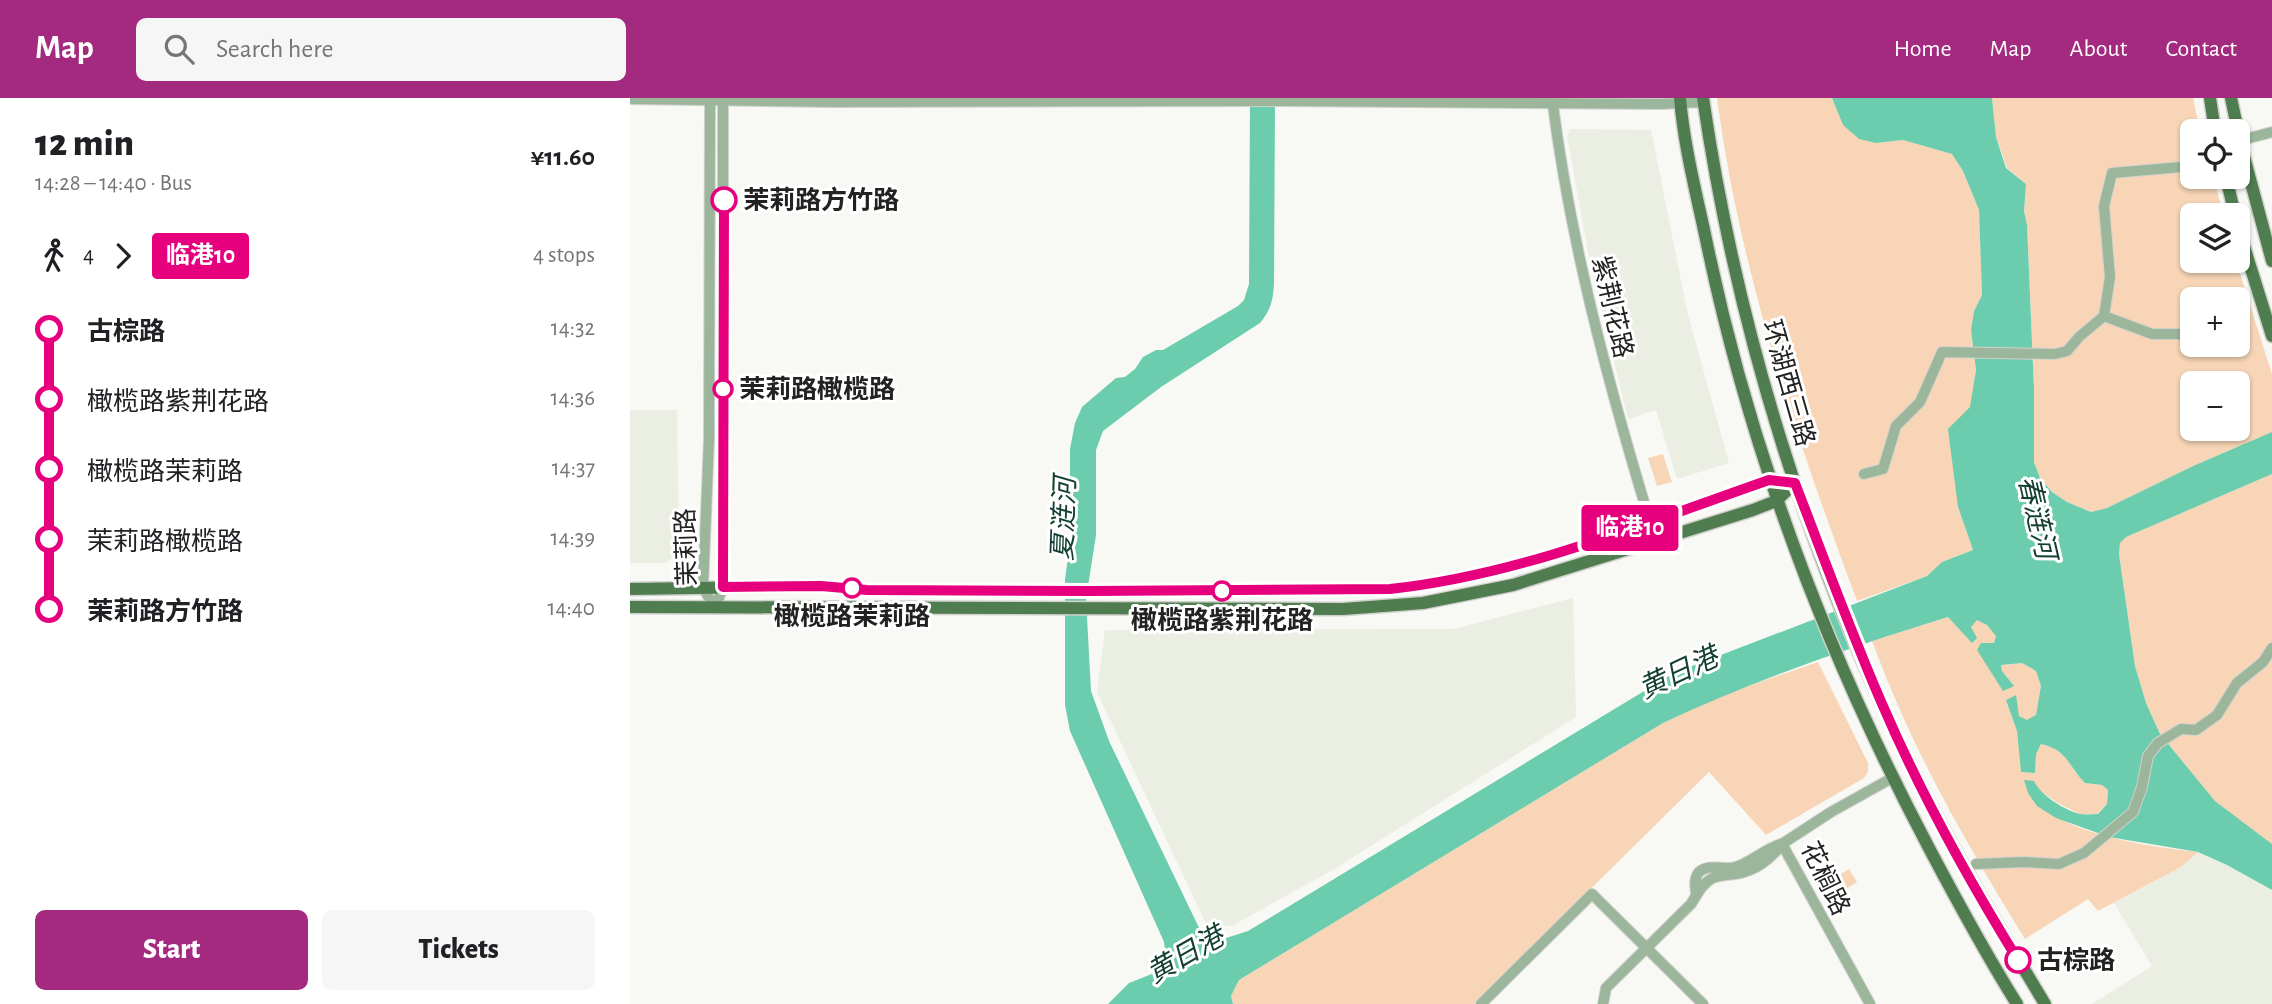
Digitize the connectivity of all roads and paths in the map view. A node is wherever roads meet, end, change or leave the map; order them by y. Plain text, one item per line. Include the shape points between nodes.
1 (2210, 98) edge
2 (2231, 98) edge
3 (630, 99) edge
4 (710, 99) edge
5 (723, 99) edge
6 (1552, 100) edge
7 (1680, 100) edge
8 (1703, 100) edge
9 (2214, 119) edge
10 (2235, 119) edge
11 (2272, 132) edge
12 (2250, 135) edge
13 (2180, 167) edge
14 (2250, 181) edge
15 (2272, 261) edge
16 (2250, 266) edge
17 (2104, 316) junction
18 (2180, 334) edge
19 (2272, 336) edge
20 (1864, 474) dead end
21 (1769, 480) junction
22 (1795, 483) junction
23 (1776, 502) junction
24 (1650, 522) junction
25 (723, 587) junction
26 (703, 588) junction
27 (630, 589) edge
28 (630, 607) edge
29 (715, 608) junction
30 (2272, 648) edge
31 (1892, 778) junction
32 (1782, 844) junction
33 (1976, 864) dead end
34 (1646, 947) junction
35 (1481, 1004) edge
36 (1603, 1004) edge
37 (1703, 1004) edge
38 (1870, 1004) edge
39 (2017, 1004) edge
40 (2045, 1004) edge

1 - 9 main road
2 - 10 main road
3 - 4 street
4 - 5 street
4 - 26 street, 茉莉路 via 709,439
5 - 6 street
5 - 25 street, 茉莉路
6 - 7 street via 1660,104
6 - 24 street, 紫荆花路 via 1587,289
7 - 8 street
7 - 21 main road, 环湖西三路 via 1727,334
8 - 22 main road, 环湖西三路 via 1729,246
11 - 12 street
13 - 17 street via 2112,173 2104,206 2110,277
14 - 15 main road
16 - 19 main road
17 - 18 street via 2152,334
17 - 20 street via 2067,352 1942,352 1920,402 1896,426 1883,469
21 - 22 main road
21 - 23 main road, 环湖西三路
21 - 24 main road
22 - 23 main road
22 - 40 main road, 环湖西三路 via 1895,733 1950,841
23 - 29 main road via 1513,585 1423,603 1343,609
23 - 31 main road, 环湖西三路 via 1837,658
24 - 25 main road via 1510,567 1433,584 1343,591
25 - 26 main road
25 - 29 street, 茉莉路
26 - 27 main road
26 - 29 street, 茉莉路
28 - 29 main road
30 - 33 street via 2263,662 2237,683 2217,715 2196,730 2181,729 2158,743 2148,756 2133,812 2084,853 2059,864
31 - 32 street, 花榈路
31 - 39 main road, 环湖西三路 via 1962,913
32 - 34 street via 1772,858 1744,873 1713,878
32 - 38 street, 花榈路
34 - 35 street via 1592,894
34 - 36 street via 1606,988
34 - 37 street

